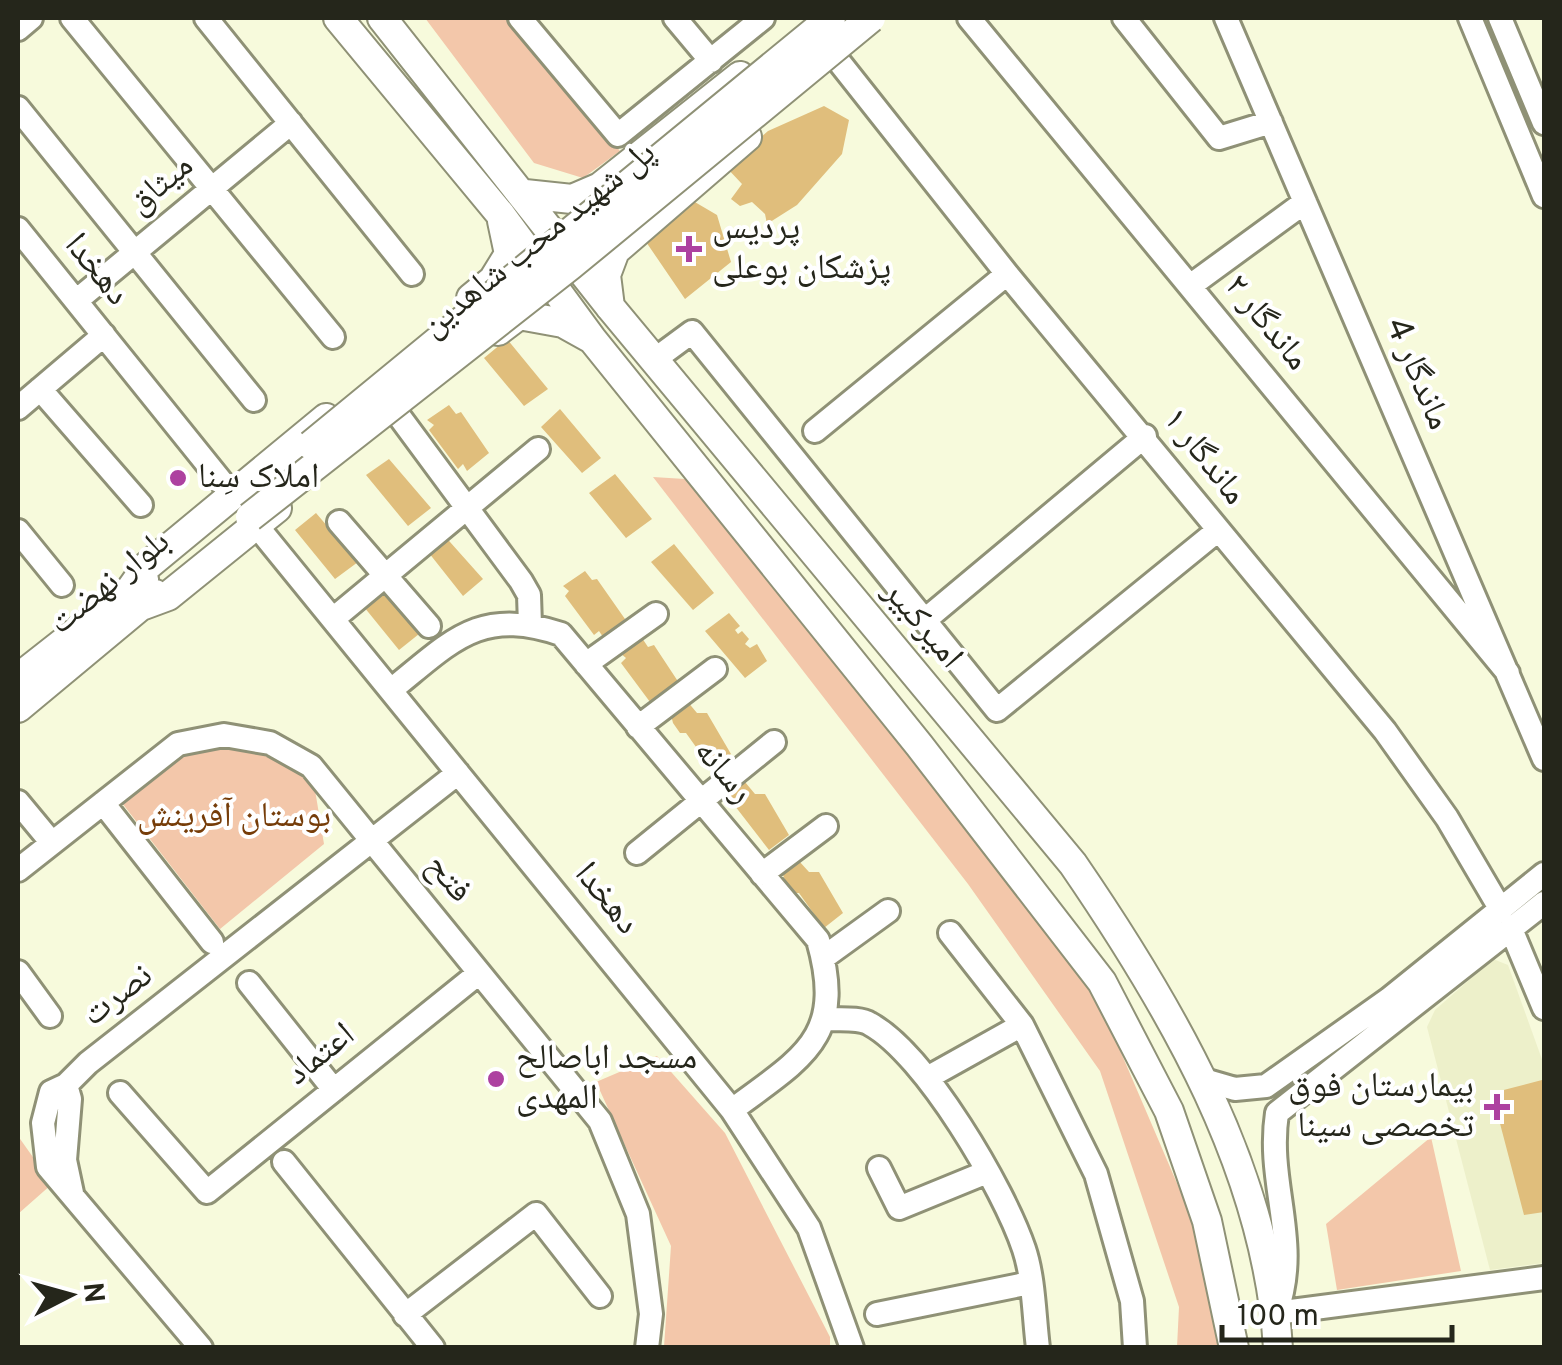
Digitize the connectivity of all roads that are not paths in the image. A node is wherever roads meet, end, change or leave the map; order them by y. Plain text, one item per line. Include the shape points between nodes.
1 (31, 18) edge
2 (72, 18) edge
3 (207, 18) edge
4 (338, 18) edge
5 (382, 18) edge
6 (520, 18) edge
7 (675, 18) edge
8 (763, 18) edge
9 (818, 18) edge
10 (874, 18) edge
11 (969, 18) edge
12 (1124, 18) edge
13 (1226, 18) edge
14 (1470, 18) edge
15 (1500, 18) edge
16 (18, 29) edge
17 (1515, 52) junction
18 (716, 57) junction
19 (836, 58) junction
20 (1490, 62) junction
21 (740, 76) junction
22 (18, 108) edge
23 (1271, 122) junction
24 (1544, 122) edge
25 (291, 123) junction
26 (600, 186) junction
27 (213, 187) junction
28 (524, 194) junction
29 (1544, 196) edge
30 (1305, 202) junction
31 (501, 215) junction
32 (18, 228) edge
33 (635, 232) junction
34 (134, 253) junction
35 (412, 274) dead end
36 (1007, 274) junction
37 (493, 280) junction
38 (1190, 286) junction
39 (76, 301) junction
40 (610, 308) junction
41 (519, 315) junction
42 (104, 336) junction
43 (333, 337) dead end
44 (592, 339) junction
45 (654, 360) junction
46 (40, 389) junction
47 (254, 400) dead end
48 (18, 405) edge
49 (396, 412) junction
50 (815, 431) dead end
51 (1145, 436) junction
52 (538, 449) dead end
53 (141, 505) dead end
54 (466, 506) junction
55 (245, 510) junction
56 (339, 522) dead end
57 (18, 531) edge
58 (1217, 531) junction
59 (385, 576) junction
60 (62, 585) dead end
61 (136, 598) junction
62 (656, 614) dead end
63 (333, 619) junction
64 (926, 620) junction
65 (530, 625) junction
66 (429, 626) dead end
67 (586, 664) junction
68 (715, 670) dead end
69 (1508, 674) junction
70 (18, 678) edge
71 (391, 690) junction
72 (18, 708) edge
73 (950, 718) junction
74 (638, 727) junction
75 (774, 742) dead end
76 (919, 745) junction
77 (1544, 759) edge
78 (994, 771) junction
79 (458, 772) junction
80 (957, 796) junction
81 (700, 800) junction
82 (18, 802) edge
83 (103, 802) junction
84 (826, 826) dead end
85 (373, 842) junction
86 (52, 843) junction
87 (637, 853) dead end
88 (18, 870) edge
89 (762, 874) junction
90 (1544, 874) edge
91 (1544, 903) edge
92 (888, 911) dead end
93 (1506, 920) junction
94 (950, 933) dead end
95 (212, 942) dead end
96 (823, 958) junction
97 (18, 972) edge
98 (480, 972) junction
99 (248, 982) dead end
100 (1396, 1007) junction
101 (1544, 1008) edge
102 (50, 1016) dead end
103 (825, 1020) junction
104 (1022, 1025) junction
105 (927, 1078) junction
106 (1204, 1080) junction
107 (334, 1090) junction
108 (120, 1093) dead end
109 (732, 1110) junction
110 (284, 1162) dead end
111 (879, 1168) dead end
112 (987, 1172) junction
113 (1544, 1278) edge
114 (1030, 1283) junction
115 (600, 1296) dead end
116 (838, 1302) junction
117 (1276, 1313) junction
118 (877, 1314) junction
119 (406, 1315) junction
120 (852, 1342) edge
121 (200, 1348) edge
122 (433, 1348) edge
123 (647, 1348) edge
124 (1038, 1348) edge
125 (1134, 1348) edge
126 (1234, 1348) edge
127 (1278, 1348) edge

1 - 16 street
2 - 27 street
3 - 25 street
4 - 31 main road
5 - 28 main road, امیرکبیر
6 - 18 street via 618,135
7 - 18 street
8 - 18 street
9 - 21 main road
9 - 55 main road, پل شهید محب شاهدین, bridge
10 - 19 main road
10 - 55 main road, پل شهید محب شاهدین, bridge via 571,265
11 - 38 street, ماندگار ۲
12 - 23 street via 1219,138
13 - 23 street, ماندگار 4
14 - 20 street
15 - 17 street
17 - 20 street
17 - 24 street
18 - 21 street
19 - 33 main road
19 - 36 street, ماندگار ۱
20 - 29 street
21 - 26 main road
22 - 34 street
23 - 30 street, ماندگار 4
25 - 27 street, میثاق
25 - 35 street
26 - 28 main road via 572,199
26 - 33 main road via 600,216 618,232
27 - 34 street, میثاق
27 - 43 street
28 - 40 main road, امیرکبیر
30 - 38 street
30 - 69 street, ماندگار 4
31 - 37 main road via 508,254
31 - 44 main road
32 - 39 street, دهخدا
33 - 40 main road via 614,251 606,274
34 - 39 street, میثاق
34 - 47 street
36 - 50 street
36 - 51 street, ماندگار ۱
37 - 41 main road via 516,290
37 - 55 main road
38 - 69 street, ماندگار ۲
39 - 42 street, دهخدا
40 - 45 main road, امیرکبیر
41 - 44 main road via 563,323
41 - 49 main road
42 - 46 street
42 - 55 street, دهخدا
44 - 76 main road
45 - 64 street via 692,332
45 - 73 main road, امیرکبیر
46 - 48 street
46 - 53 street
49 - 54 street
49 - 55 main road
51 - 58 street, ماندگار ۱
51 - 64 street
52 - 54 street
54 - 59 street
54 - 65 street via 522,581
55 - 61 main road, بلوار نهضت
55 - 63 street, دهخدا
56 - 59 street
57 - 60 street
58 - 64 street via 997,710
58 - 93 street, ماندگار ۱ via 1384,731 1447,818
59 - 63 street
59 - 66 street
61 - 70 main road, بلوار نهضت
61 - 72 main road, بلوار نهضت
62 - 67 street
63 - 71 street, دهخدا
65 - 67 street, رسانه via 560,634
65 - 71 street via 494,622 469,630
67 - 74 street, رسانه
68 - 74 street
69 - 77 street, ماندگار 4
71 - 79 street, دهخدا
73 - 76 main road via 952,737 944,747
73 - 78 main road, امیرکبیر
74 - 81 street, رسانه
75 - 81 street
76 - 80 main road
78 - 80 main road via 977,760 958,766 952,777
78 - 106 main road, امیرکبیر via 1073,864 1138,958
79 - 85 street, نصرت
79 - 109 street, دهخدا
80 - 126 main road via 1102,982 1169,1111 1207,1221
81 - 87 street
81 - 89 street, رسانه
82 - 86 street
83 - 85 street, فتح via 178,744 224,735 270,743 310,766
83 - 86 street, فتح
83 - 95 street
84 - 89 street
85 - 98 street, فتح
85 - 121 street, نصرت via 66,1086 72,1192
86 - 88 street, فتح
89 - 96 street, رسانه via 818,940
90 - 93 street
91 - 93 street
92 - 96 street
93 - 100 street
93 - 101 street, ماندگار ۱
94 - 104 street
96 - 103 street, رسانه via 829,979
97 - 102 street
98 - 107 street, اعتماد
98 - 123 street, فتح via 600,1121 638,1214 651,1314
99 - 107 street
100 - 106 street via 1266,1086
100 - 117 street via 1277,1113 1272,1143 1288,1274
103 - 105 street via 867,1021
103 - 109 street via 806,1055
104 - 105 street
104 - 125 street via 1096,1174 1132,1301
105 - 112 street
106 - 117 main road, امیرکبیر via 1250,1206
107 - 108 street, اعتماد via 206,1192
109 - 116 street, دهخدا via 809,1228
110 - 119 street
111 - 112 street via 899,1208
112 - 114 street via 1024,1249
113 - 117 street
114 - 118 street
114 - 124 street
115 - 119 street via 536,1214
116 - 118 street
116 - 120 street, دهخدا
117 - 127 main road, امیرکبیر
118 - 120 street
119 - 122 street

